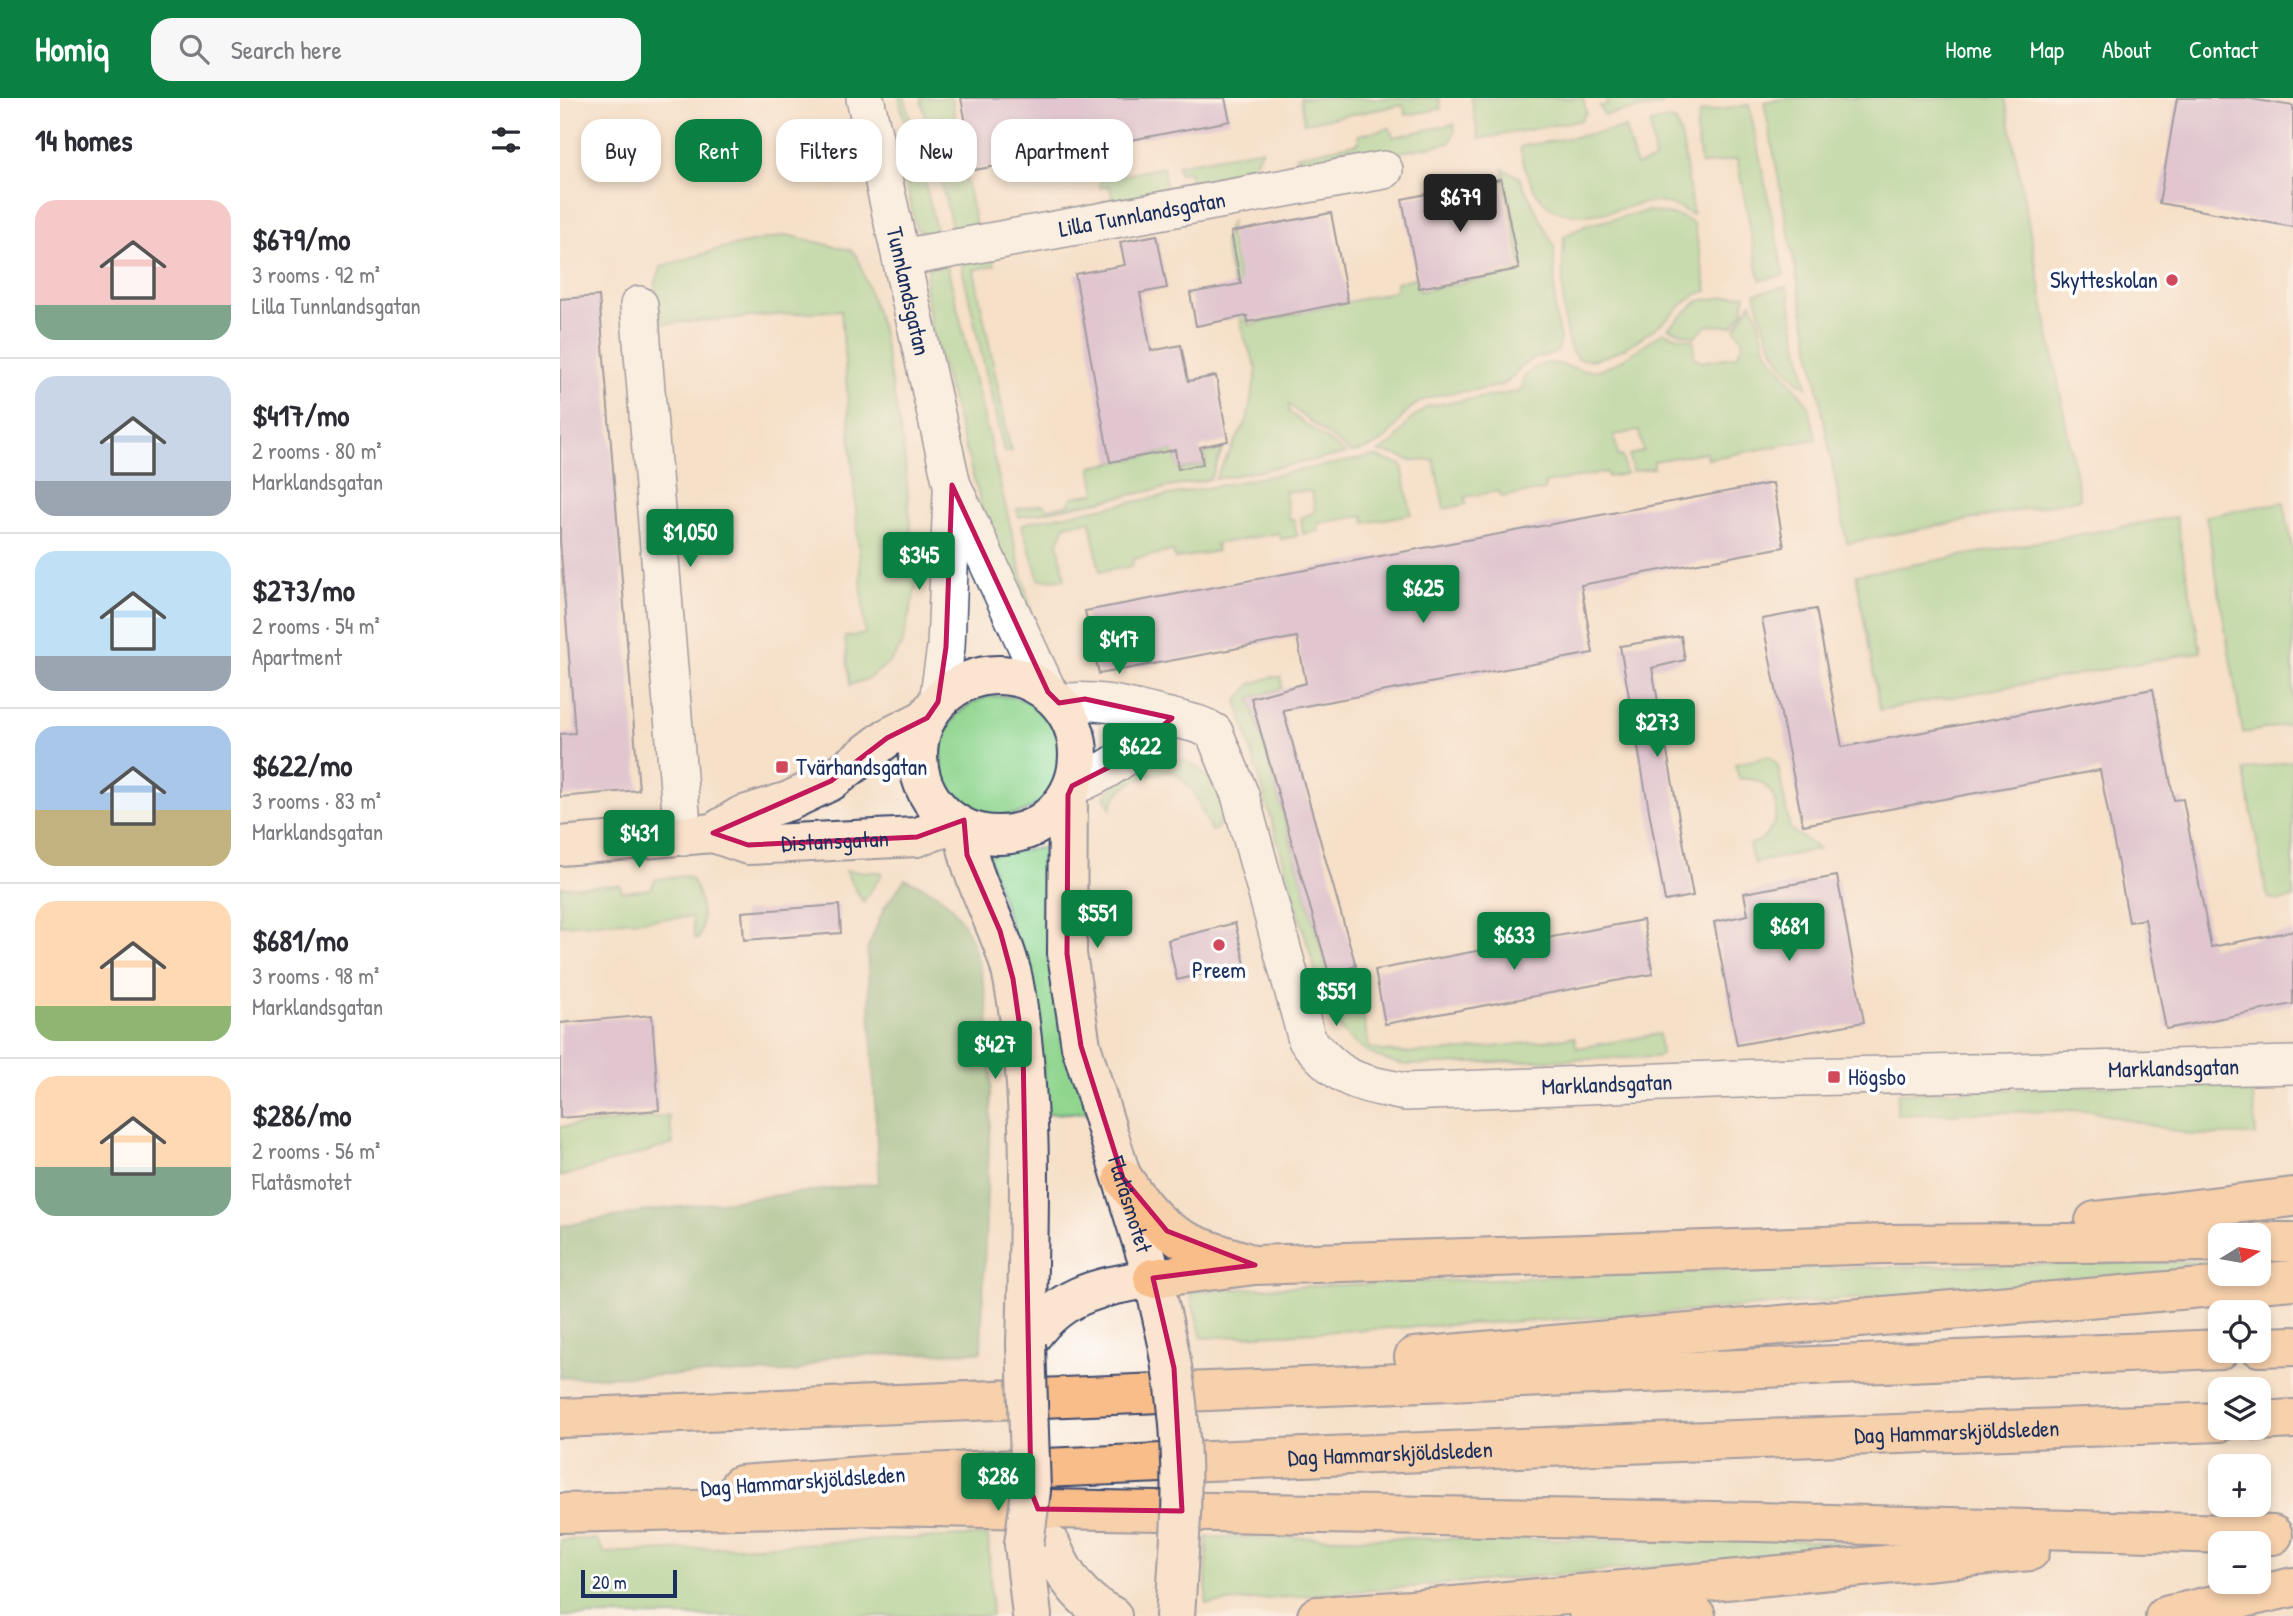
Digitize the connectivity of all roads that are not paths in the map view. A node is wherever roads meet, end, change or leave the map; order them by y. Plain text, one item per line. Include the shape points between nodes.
1 (865, 98) edge
2 (1384, 170) dead end
3 (901, 258) junction
4 (639, 305) dead end
5 (952, 485) junction
6 (1054, 697) junction
7 (932, 710) junction
8 (1172, 718) junction
9 (1070, 791) junction
10 (960, 826) junction
11 (698, 835) junction
12 (560, 846) edge
13 (2293, 1065) edge
14 (1130, 1195) junction
15 (2293, 1197) edge
16 (2208, 1242) edge
17 (2272, 1242) edge
18 (2293, 1242) edge
19 (1884, 1244) junction
20 (1255, 1265) junction
21 (1153, 1278) junction
22 (2293, 1280) edge
23 (1030, 1333) junction
24 (2293, 1346) edge
25 (2271, 1347) edge
26 (2208, 1350) edge
27 (1075, 1395) junction
28 (560, 1418) edge
29 (2293, 1419) edge
30 (2271, 1420) edge
31 (2208, 1423) edge
32 (560, 1497) edge
33 (560, 1513) edge
34 (2196, 1535) junction
35 (2283, 1536) edge
36 (1037, 1544) junction
37 (2293, 1587) edge
38 (1492, 1602) junction
39 (1032, 1616) edge
40 (1112, 1616) edge
41 (1175, 1616) edge
42 (1317, 1616) edge
43 (1696, 1616) edge
44 (2165, 1616) edge

1 - 3 street, Tunnlandsgatan
2 - 3 street, Lilla Tunnlandsgatan
3 - 5 street, Tunnlandsgatan
4 - 11 street
5 - 6 street, Tunnlandsgatan
5 - 7 street, Tunnlandsgatan via 946,648
6 - 7 street via 1016,677 991,675 956,686
6 - 8 street, Marklandsgatan via 1142,708
6 - 9 street, Flatåsmotet via 1071,721 1077,743 1078,765
7 - 10 street via 917,751 923,785 942,813
7 - 11 street, Distansgatan via 831,781
8 - 9 street via 1115,765
8 - 13 street, Marklandsgatan via 1205,726 1219,740 1264,876 1307,1040 1333,1070 1358,1083 1405,1093 1763,1078
9 - 10 street via 1053,814 1023,832 999,836
9 - 14 street, Flatåsmotet via 1067,954 1081,1046
10 - 11 street, Distansgatan via 917,838 748,845
10 - 23 street via 967,855 1000,931 1013,979 1023,1049
11 - 12 street, Distansgatan
14 - 20 main road via 1167,1231 1195,1246
14 - 21 street, Flatåsmotet
15 - 19 main road
16 - 19 main road
17 - 18 main road
19 - 20 main road
20 - 21 main road
21 - 23 street via 1086,1292 1057,1308
21 - 41 street, Flatåsmotet, bridge via 1174,1368 1181,1431 1183,1497
22 - 27 main road via 1248,1372
23 - 36 street, bridge via 1031,1491
24 - 25 main road
26 - 27 main road
27 - 28 main road
29 - 30 main road
31 - 32 main road, Dag Hammarskjöldsleden via 876,1475
33 - 34 main road via 876,1506
34 - 35 main road
34 - 38 main road
36 - 39 street
36 - 40 street via 1059,1563 1084,1598
37 - 44 main road
38 - 42 main road
38 - 43 main road via 1622,1615

